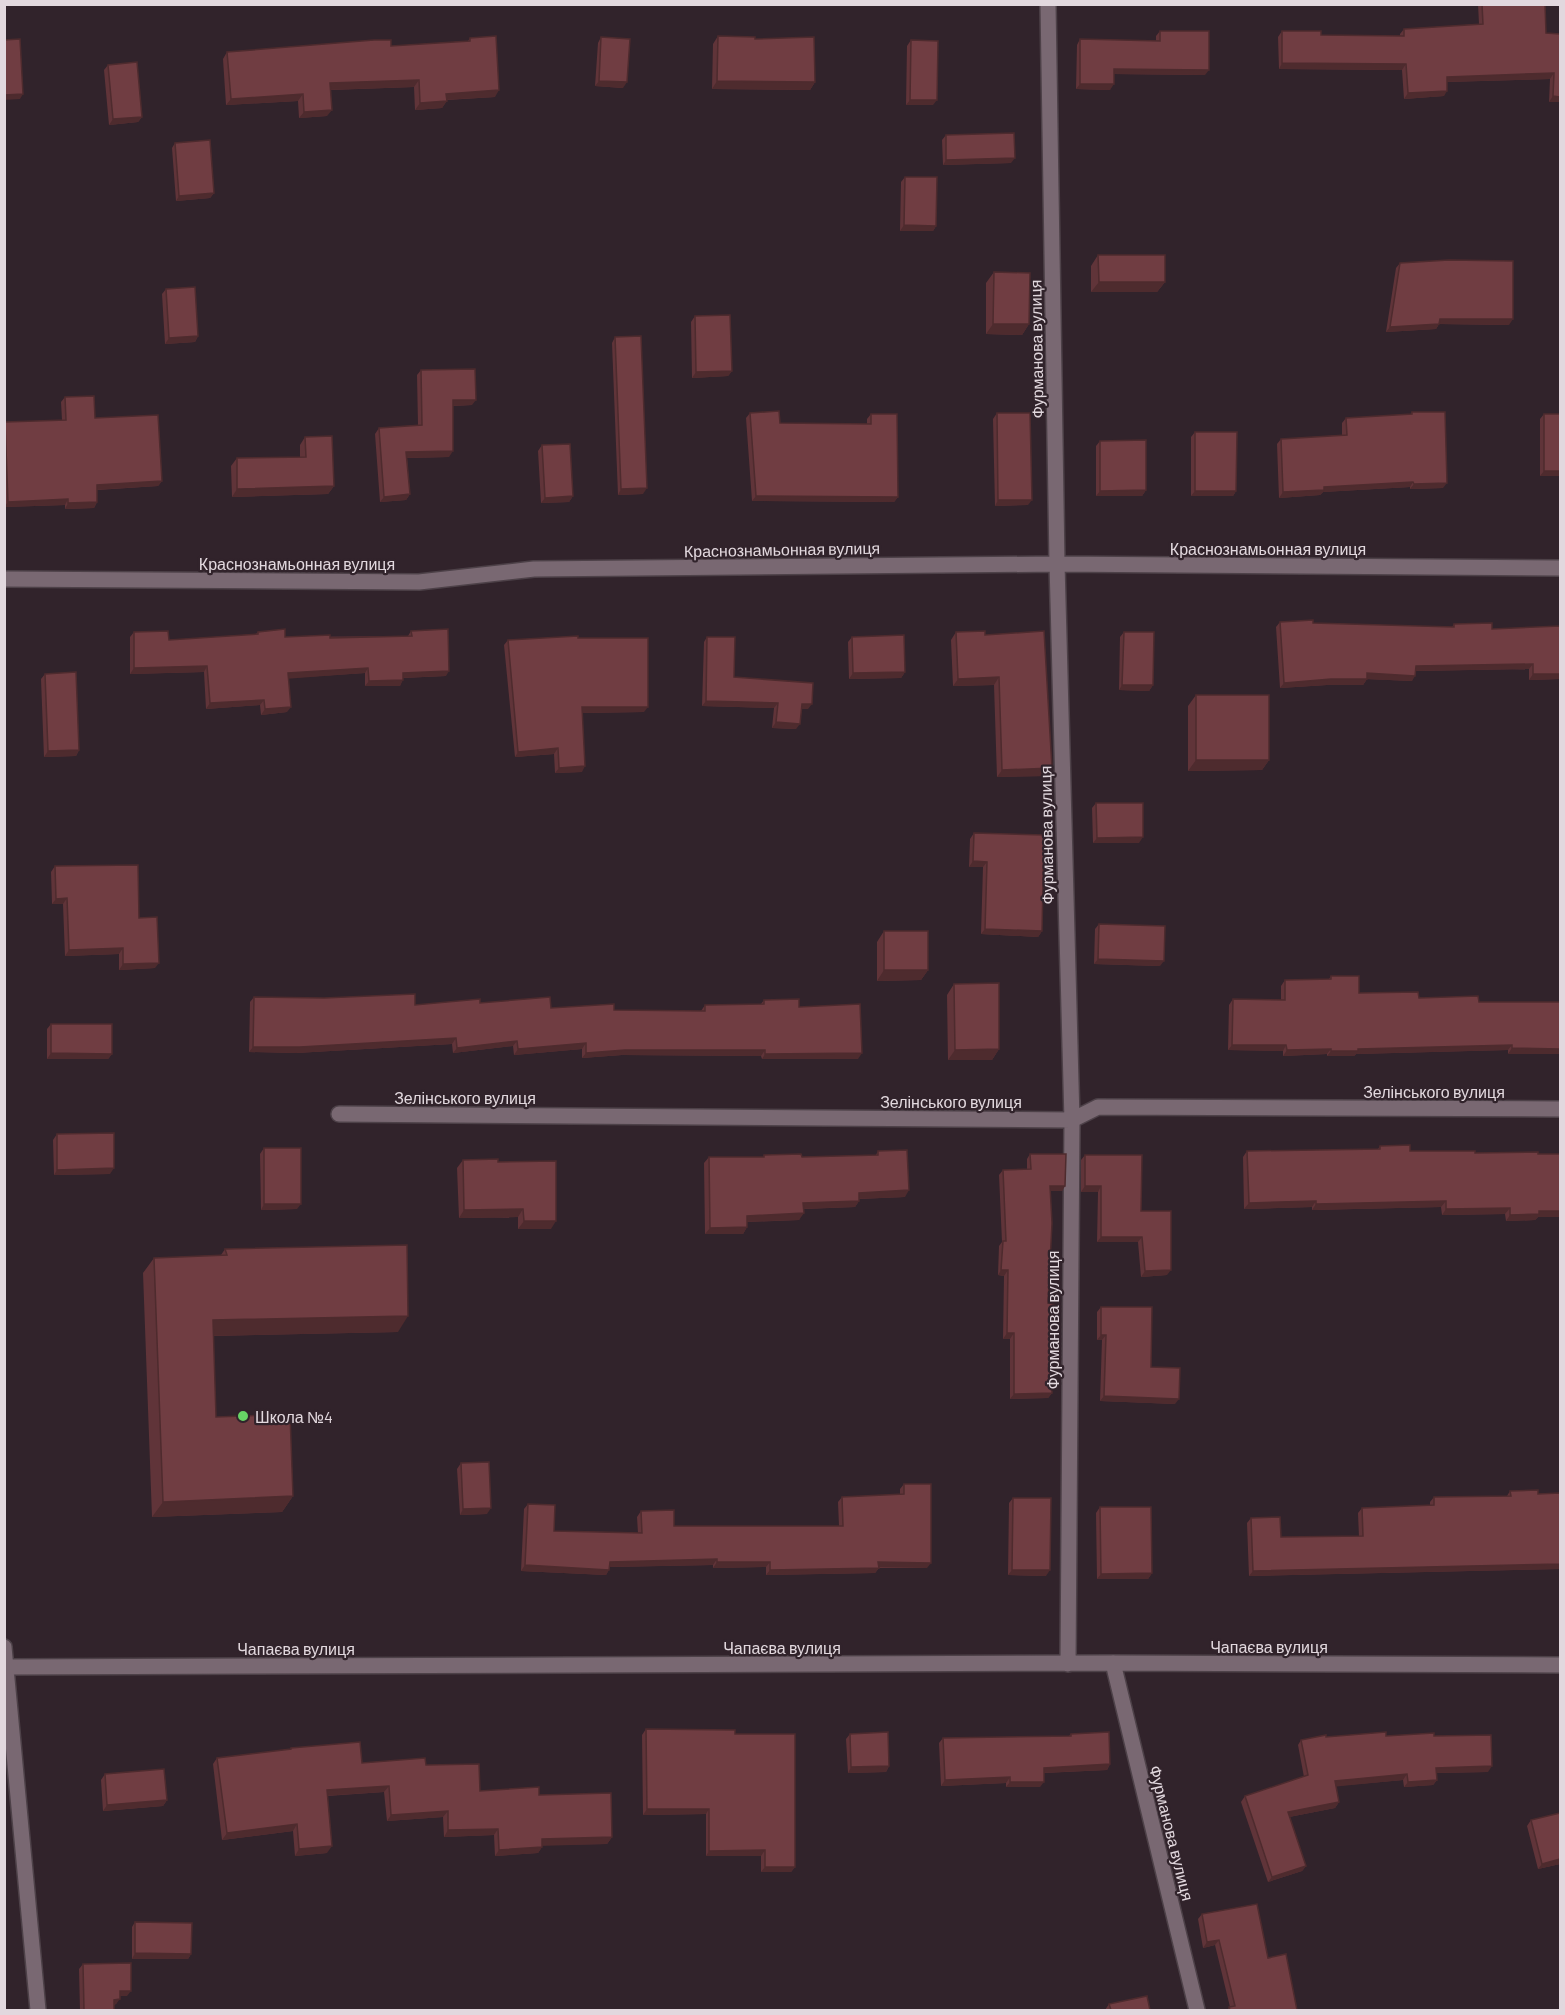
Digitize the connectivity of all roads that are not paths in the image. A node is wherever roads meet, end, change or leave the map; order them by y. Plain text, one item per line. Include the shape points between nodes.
1 (1048, 4) edge
2 (1058, 564) junction
3 (1560, 568) edge
4 (4, 579) edge
5 (1560, 1109) edge
6 (339, 1114) dead end
7 (1072, 1120) junction
8 (4, 1647) edge
9 (1113, 1663) junction
10 (1068, 1664) junction
11 (1560, 1665) edge
12 (5, 1667) edge
13 (38, 2010) edge
14 (1197, 2010) edge

1 - 2 street, Фурманова вулиця
2 - 3 street, Краснознамьонная вулиця
2 - 4 street, Краснознамьонная вулиця via 534,569 419,582
2 - 7 street, Фурманова вулиця
5 - 7 street, Зелінського вулиця via 1098,1107
6 - 7 street, Зелінського вулиця
7 - 10 street, Фурманова вулиця
8 - 12 street
9 - 10 street, Чапаєва вулиця
9 - 11 street, Чапаєва вулиця
9 - 14 street, Фурманова вулиця
10 - 12 street, Чапаєва вулиця
12 - 13 street

